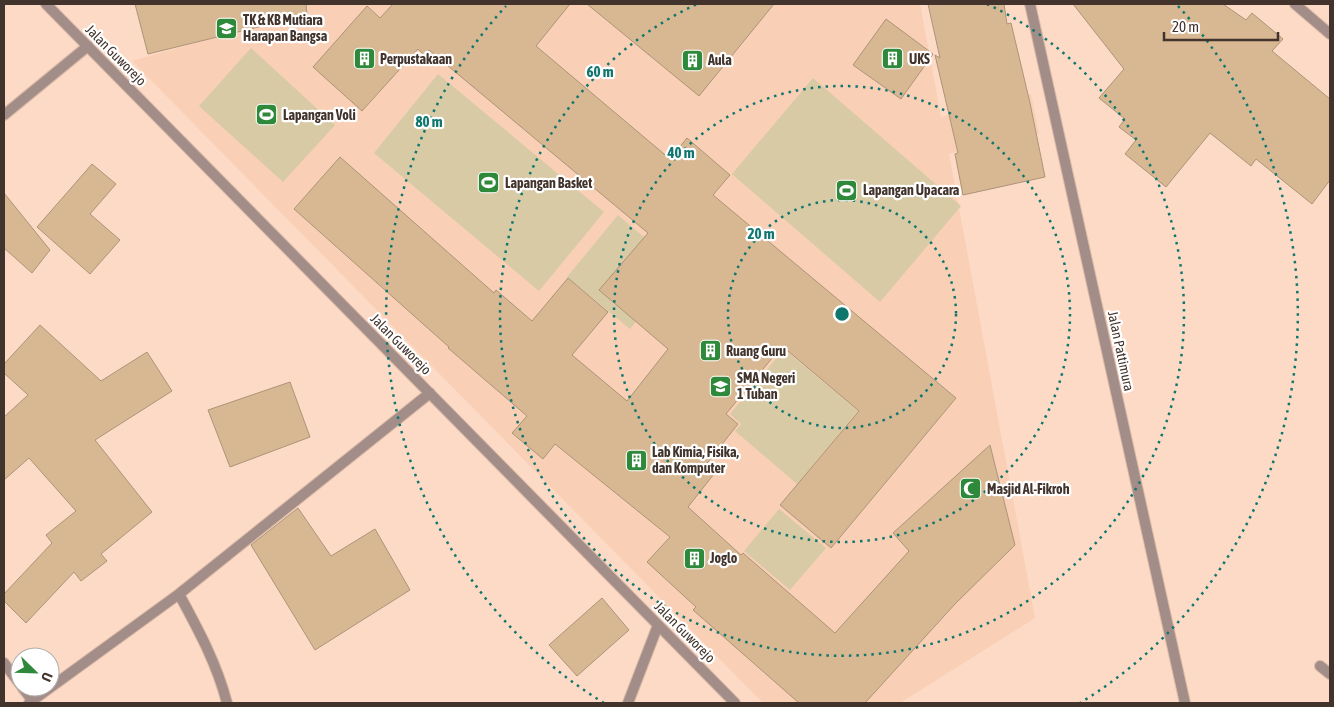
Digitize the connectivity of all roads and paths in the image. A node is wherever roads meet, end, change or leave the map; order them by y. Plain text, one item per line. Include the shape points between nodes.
1 (46, 4) edge
2 (1030, 4) edge
3 (1295, 4) edge
4 (1330, 34) edge
5 (88, 46) junction
6 (4, 115) edge
7 (430, 393) junction
8 (179, 594) junction
9 (658, 624) junction
10 (1320, 666) dead end
11 (1330, 674) edge
12 (30, 702) edge
13 (227, 703) edge
14 (628, 703) edge
15 (735, 703) edge
16 (1185, 703) edge

1 - 5 street, Jalan Guworejo
2 - 16 street, Jalan Pattimura
3 - 4 street
5 - 6 street
5 - 7 street, Jalan Guworejo
7 - 8 street
7 - 9 street, Jalan Guworejo
8 - 12 street
8 - 13 street via 201,635
9 - 14 street
9 - 15 street, Jalan Guworejo
10 - 11 street

